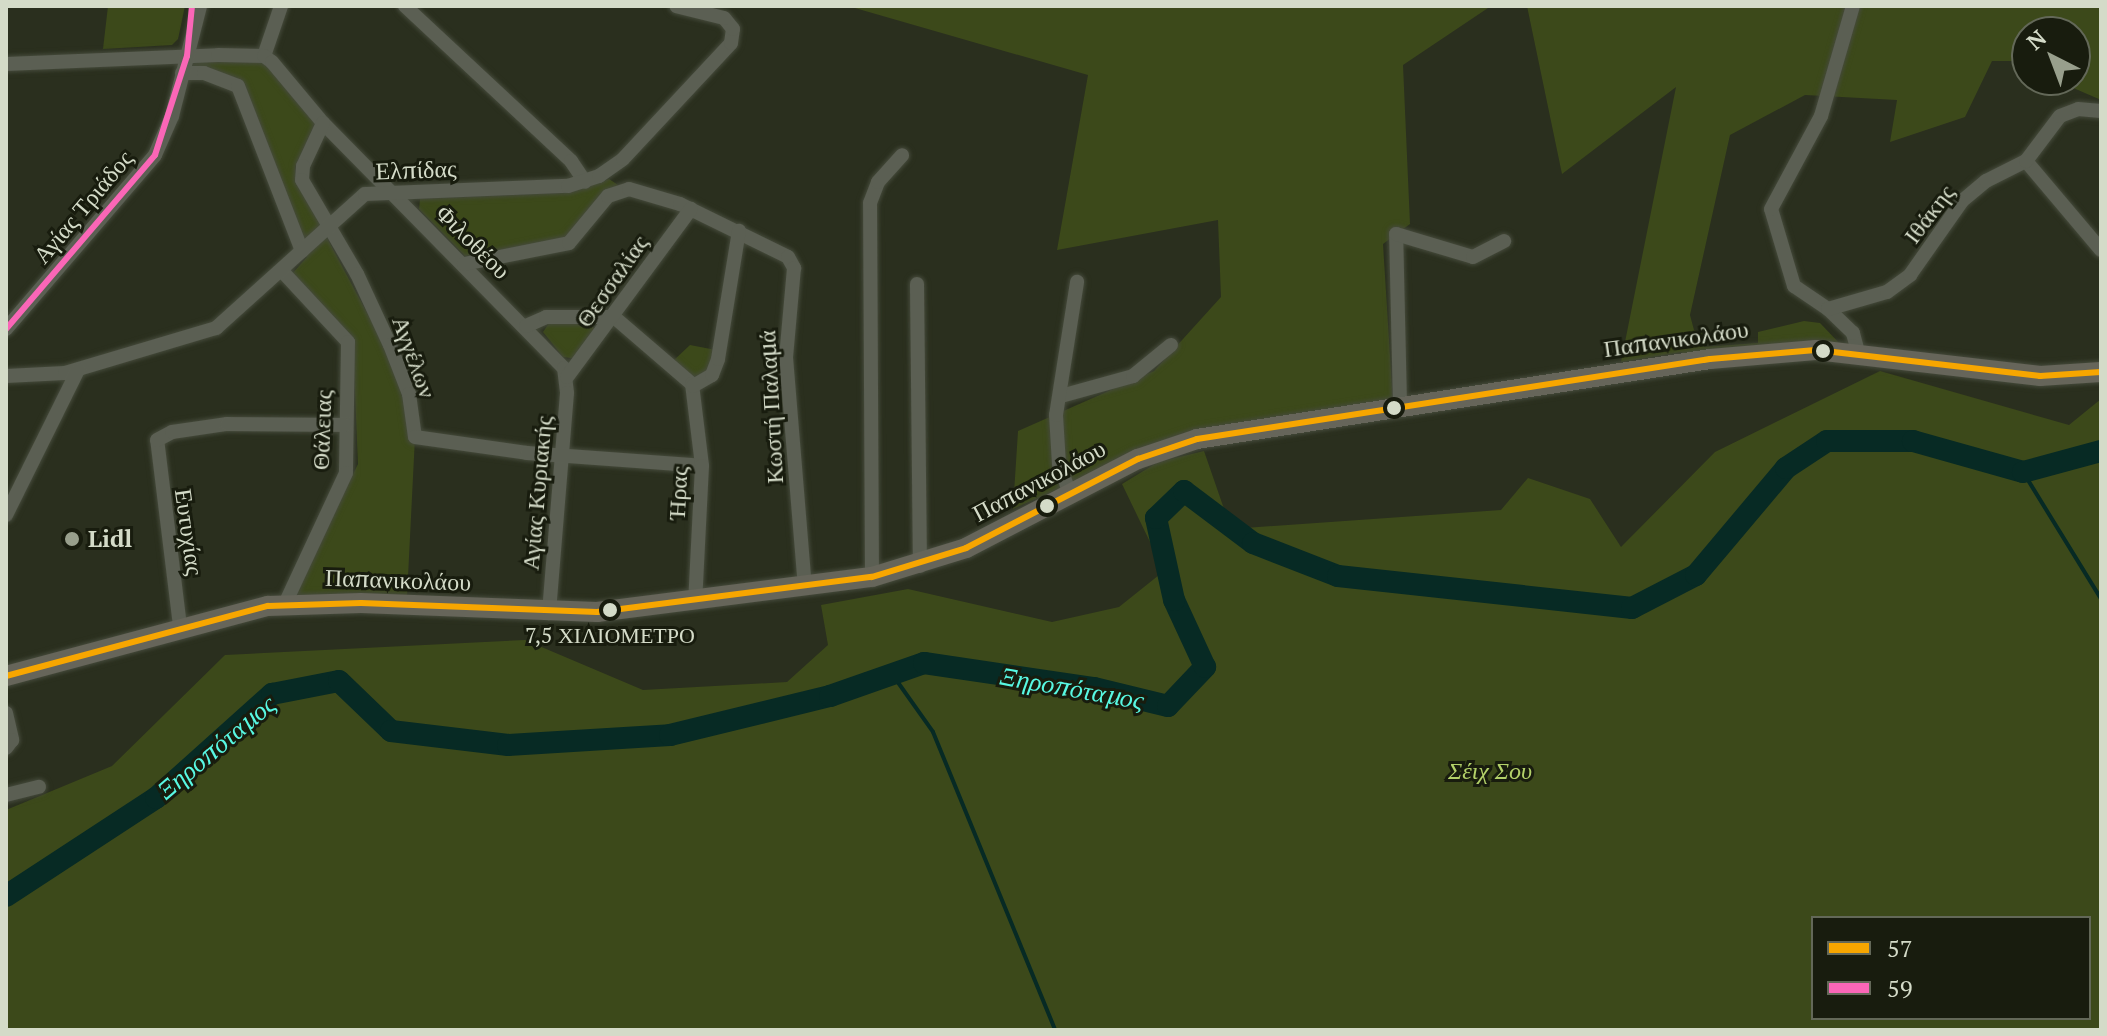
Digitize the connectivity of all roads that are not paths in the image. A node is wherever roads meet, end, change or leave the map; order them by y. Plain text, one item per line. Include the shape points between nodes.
1 (192, 6) edge
2 (200, 6) edge
3 (281, 6) edge
4 (405, 6) edge
5 (676, 6) edge
6 (1853, 6) edge
7 (187, 56) junction
8 (264, 56) junction
9 (6, 64) edge
10 (182, 73) junction
11 (2101, 111) edge
12 (323, 123) junction
13 (902, 155) dead end
14 (2026, 161) junction
15 (585, 182) junction
16 (392, 192) junction
17 (691, 209) junction
18 (327, 226) junction
19 (739, 231) junction
20 (1504, 241) dead end
21 (2101, 250) edge
22 (302, 251) junction
23 (464, 264) junction
24 (282, 271) junction
25 (1077, 282) dead end
26 (917, 284) dead end
27 (1828, 309) junction
28 (614, 317) junction
29 (526, 326) junction
30 (6, 329) edge
31 (1171, 345) dead end
32 (1858, 352) junction
33 (78, 370) junction
34 (2101, 372) edge
35 (6, 376) edge
36 (567, 377) junction
37 (693, 386) junction
38 (1061, 396) junction
39 (1400, 405) junction
40 (346, 425) junction
41 (561, 456) junction
42 (702, 466) junction
43 (1070, 494) junction
44 (6, 515) edge
45 (920, 566) junction
46 (872, 577) junction
47 (805, 586) junction
48 (695, 602) junction
49 (285, 604) junction
50 (549, 613) junction
51 (180, 626) junction
52 (6, 676) edge
53 (6, 713) edge
54 (6, 748) edge
55 (39, 787) dead end
56 (6, 795) edge

1 - 7 street, Αγίας Τριάδος
2 - 7 street, Αγίας Τριάδος
3 - 8 street
4 - 15 street via 571,161
5 - 15 street, Ελπίδας via 724,18 732,27 732,40 623,159
6 - 27 street via 1821,116 1771,209 1792,282
7 - 8 street
7 - 9 street
7 - 10 street, Αγίας Τριάδος
8 - 12 street, Φιλοθέου
10 - 22 street via 204,73 238,86
10 - 30 street, Αγίας Τριάδος via 166,134 149,166
11 - 14 street, Ιθάκης via 2078,109 2060,116
12 - 16 street, Φιλοθέου
12 - 18 street, Αγγέλων via 302,175
13 - 46 street via 878,182 870,203
14 - 21 street
14 - 27 street, Ιθάκης via 1986,181 1962,201 1910,275 1887,292
15 - 16 street, Ελπίδας
16 - 18 street, Ελπίδας via 360,196
16 - 23 street, Φιλοθέου
17 - 19 street, Κωστή Παλαμά
17 - 23 street, Κωστή Παλαμά via 629,189 604,199 569,243
17 - 28 street, Θεσσαλίας
18 - 22 street, Ελπίδας
18 - 41 street, Αγγέλων via 357,274 390,345 409,394 415,437
19 - 37 street via 718,359 712,375
19 - 47 street, Κωστή Παλαμά via 785,254 794,268 786,357
20 - 39 street via 1473,257 1396,234
22 - 24 street, Ελπίδας
23 - 29 street, Φιλοθέου
24 - 33 street, Ελπίδας via 216,328
24 - 40 street, Θάλειας via 347,338
25 - 38 street
26 - 45 street
27 - 32 street via 1853,333
28 - 29 street via 546,317
28 - 36 street, Θεσσαλίας
28 - 37 street
29 - 36 street, Φιλοθέου
31 - 38 street via 1133,376
32 - 34 main road, Παπανικολάου via 2040,376
32 - 39 main road, Παπανικολάου via 1741,355
33 - 35 street, Ελπίδας via 33,378
33 - 44 street
36 - 41 street, Αγίας Κυριακής
37 - 42 street, Ήρας
38 - 43 street via 1056,435
39 - 43 main road, Παπανικολάου via 1183,443
40 - 49 street, Θάλειας via 346,473
40 - 51 street, Ευτυχίας via 227,424 172,432 155,444
41 - 42 street, Αγγέλων
41 - 50 street, Αγίας Κυριακής
42 - 48 street, Ήρας
43 - 45 main road, Παπανικολάου
45 - 46 main road, Παπανικολάου
46 - 47 main road, Παπανικολάου
47 - 48 main road, Παπανικολάου
48 - 50 main road, Παπανικολάου
49 - 50 main road, Παπανικολάου
49 - 51 main road, Παπανικολάου
51 - 52 main road, Παπανικολάου
53 - 54 street via 12,740
55 - 56 street

